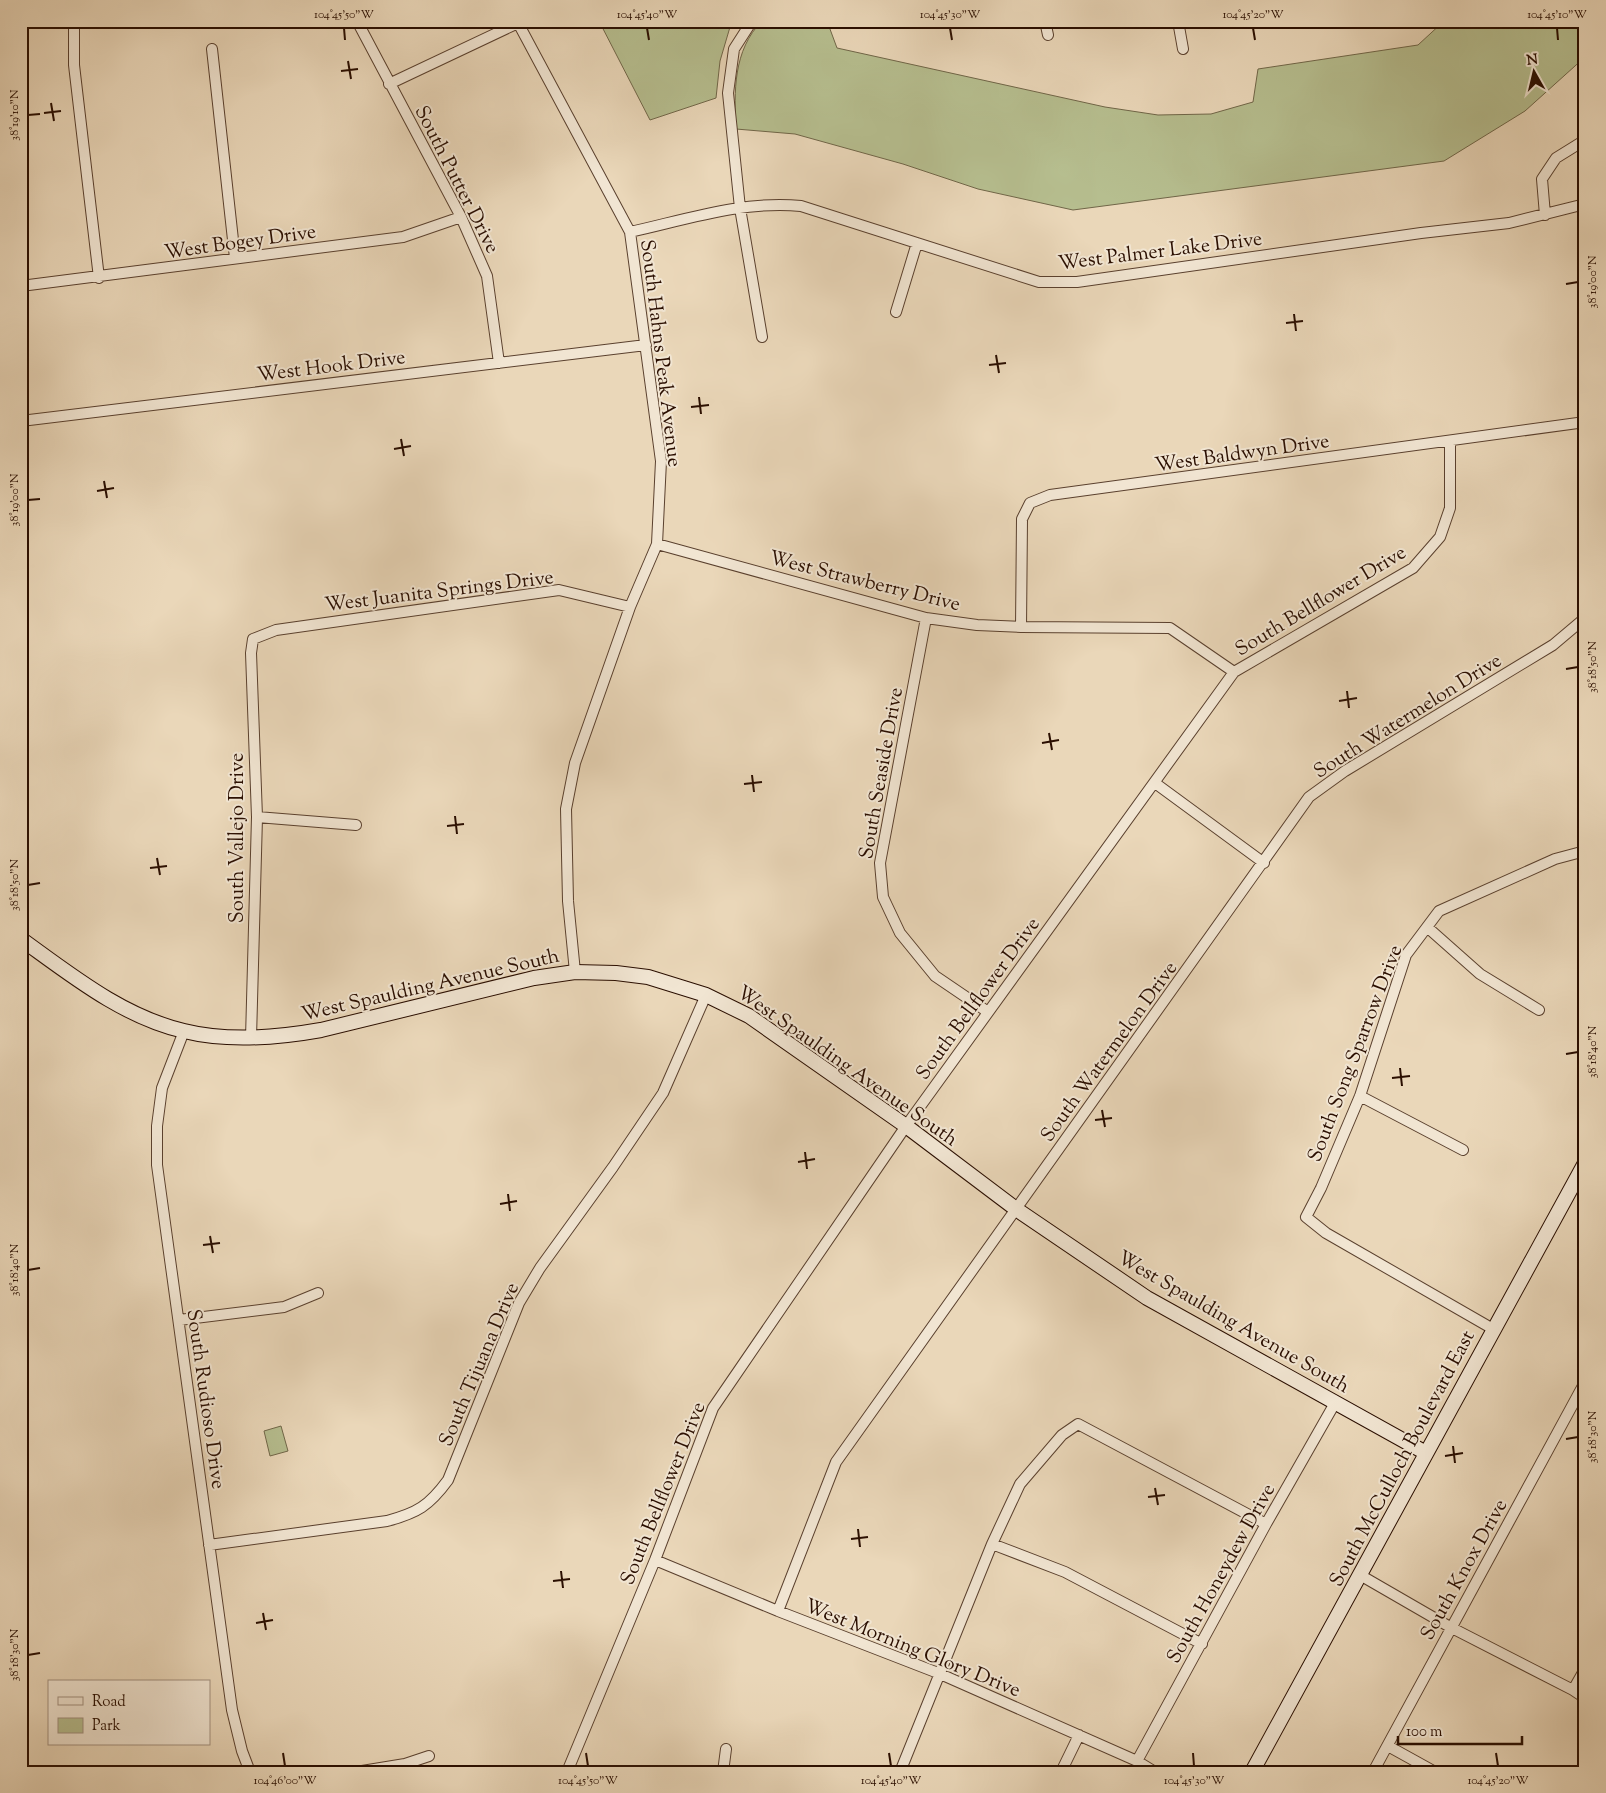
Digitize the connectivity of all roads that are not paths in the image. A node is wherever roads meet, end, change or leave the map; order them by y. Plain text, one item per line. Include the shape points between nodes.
1 (74, 21) edge
2 (357, 21) edge
3 (752, 21) edge
4 (1045, 21) edge
5 (1178, 21) edge
6 (518, 22) edge
7 (1048, 35) dead end
8 (212, 49) dead end
9 (1183, 49) dead end
10 (389, 84) junction
11 (1585, 140) edge
12 (1585, 204) edge
13 (740, 208) junction
14 (1545, 215) junction
15 (461, 217) junction
16 (630, 232) junction
17 (917, 243) junction
18 (235, 258) junction
19 (100, 278) junction
20 (21, 286) edge
21 (896, 312) dead end
22 (762, 337) dead end
23 (646, 345) junction
24 (499, 363) junction
25 (21, 421) edge
26 (1585, 422) edge
27 (1450, 442) junction
28 (657, 544) junction
29 (630, 607) junction
30 (926, 618) junction
31 (1585, 618) edge
32 (1021, 627) junction
33 (253, 639) joint
34 (1234, 672) junction
35 (1155, 783) junction
36 (257, 817) junction
37 (356, 825) dead end
38 (1585, 851) edge
39 (1264, 863) junction
40 (1427, 927) junction
41 (21, 939) edge
42 (574, 972) junction
43 (706, 995) junction
44 (1538, 1010) dead end
45 (988, 1012) junction
46 (184, 1031) junction
47 (251, 1038) junction
48 (1360, 1096) junction
49 (906, 1126) junction
50 (1463, 1150) dead end
51 (1584, 1168) edge
52 (1016, 1209) junction
53 (318, 1293) dead end
54 (179, 1320) junction
55 (1493, 1329) junction
56 (1585, 1382) edge
57 (1335, 1403) junction
58 (1426, 1453) junction
59 (1266, 1524) junction
60 (209, 1544) junction
61 (992, 1544) junction
62 (655, 1560) junction
63 (1360, 1575) junction
64 (778, 1611) junction
65 (1450, 1627) junction
66 (1202, 1644) junction
67 (1585, 1668) edge
68 (938, 1673) junction
69 (1573, 1690) junction
70 (1585, 1698) edge
71 (1079, 1735) junction
72 (1388, 1746) junction
73 (726, 1749) dead end
74 (429, 1756) dead end
75 (1137, 1761) junction
76 (250, 1772) edge
77 (356, 1772) edge
78 (567, 1772) edge
79 (723, 1772) edge
80 (900, 1772) edge
81 (1061, 1772) edge
82 (1155, 1772) edge
83 (1252, 1772) edge
84 (1373, 1772) edge
85 (1435, 1772) edge

1 - 19 street via 74,65
2 - 10 street, South Putter Drive
3 - 13 street via 734,49 728,93
4 - 7 street
5 - 9 street
6 - 10 street
6 - 16 street, South Hahns Peak Avenue
8 - 18 street
10 - 15 street, South Putter Drive
11 - 14 street via 1556,158 1542,179
12 - 14 street, West Palmer Lake Drive
13 - 16 street, West Palmer Lake Drive
13 - 17 street, West Palmer Lake Drive via 778,204 801,206
13 - 22 street
14 - 17 street, West Palmer Lake Drive via 1510,223 1077,282 1039,282
15 - 18 street, West Bogey Drive via 403,237
15 - 24 street, South Putter Drive via 487,276
16 - 23 street, South Hahns Peak Avenue
17 - 21 street
18 - 19 street, West Bogey Drive
19 - 20 street, West Bogey Drive
23 - 24 street, West Hook Drive
23 - 28 street, South Hahns Peak Avenue via 661,461
24 - 25 street, West Hook Drive
26 - 27 street, West Baldwyn Drive
27 - 32 street, West Baldwyn Drive via 1050,495 1030,503 1022,520
27 - 34 street, South Bellflower Drive via 1450,508 1440,537 1413,568
28 - 29 street, South Hahns Peak Avenue
28 - 30 street, West Strawberry Drive
29 - 33 street, West Juanita Springs Drive via 559,590 276,630
29 - 42 street, South Hahns Peak Avenue via 575,763 566,809 568,901
30 - 32 street, West Strawberry Drive
30 - 45 street, South Seaside Drive via 880,863 883,897 900,933 935,976
31 - 39 street, South Watermelon Drive via 1553,644 1345,771 1309,797
32 - 34 street, West Strawberry Drive via 1170,628
33 - 36 street, South Vallejo Drive via 250,653
34 - 35 street, South Bellflower Drive
35 - 39 street
35 - 45 street, South Bellflower Drive
36 - 37 street
36 - 47 street, South Vallejo Drive
38 - 40 street, South Song Sparrow Drive via 1555,859 1439,911
39 - 52 street, South Watermelon Drive
40 - 44 street via 1480,974
40 - 48 street, South Song Sparrow Drive via 1406,954
41 - 46 street, West Spaulding Avenue South via 103,996 136,1014
42 - 43 street, West Spaulding Avenue South via 648,978
42 - 47 street, West Spaulding Avenue South via 534,978 321,1030
43 - 49 street, West Spaulding Avenue South via 749,1016
43 - 60 street, South Tijuana Drive via 664,1093 540,1268 519,1303 448,1480 438,1494 427,1506 412,1514 386,1521
45 - 49 street, South Bellflower Drive
46 - 47 street, West Spaulding Avenue South
46 - 54 street, South Rudioso Drive via 162,1088 157,1126 157,1165
48 - 50 street
48 - 55 street, South Song Sparrow Drive via 1306,1217 1326,1232
49 - 52 street, West Spaulding Avenue South
49 - 62 street, South Bellflower Drive via 713,1408
51 - 55 street, South McCulloch Boulevard East
52 - 57 street, West Spaulding Avenue South via 1147,1298
52 - 64 street, South Watermelon Drive via 836,1462
53 - 54 street via 284,1307
54 - 60 street, South Rudioso Drive
55 - 58 street, South McCulloch Boulevard East
56 - 65 street, South Knox Drive
57 - 58 street, West Spaulding Avenue South
57 - 59 street, South Honeydew Drive
58 - 63 street, South McCulloch Boulevard East
59 - 61 street via 1078,1424 1062,1435 1020,1484
59 - 66 street, South Honeydew Drive
60 - 76 street, South Rudioso Drive via 232,1710
61 - 66 street via 1065,1572
61 - 68 street
62 - 64 street, West Morning Glory Drive
62 - 78 street, South Bellflower Drive
63 - 65 street
63 - 83 street, South McCulloch Boulevard East
64 - 68 street, West Morning Glory Drive
65 - 69 street
65 - 72 street, South Knox Drive
66 - 75 street, South Honeydew Drive
67 - 69 street
68 - 71 street, West Morning Glory Drive
68 - 80 street
69 - 70 street
71 - 75 street, West Morning Glory Drive
71 - 81 street
72 - 84 street, South Knox Drive
72 - 85 street
73 - 79 street
74 - 77 street via 405,1764
75 - 82 street, West Morning Glory Drive

